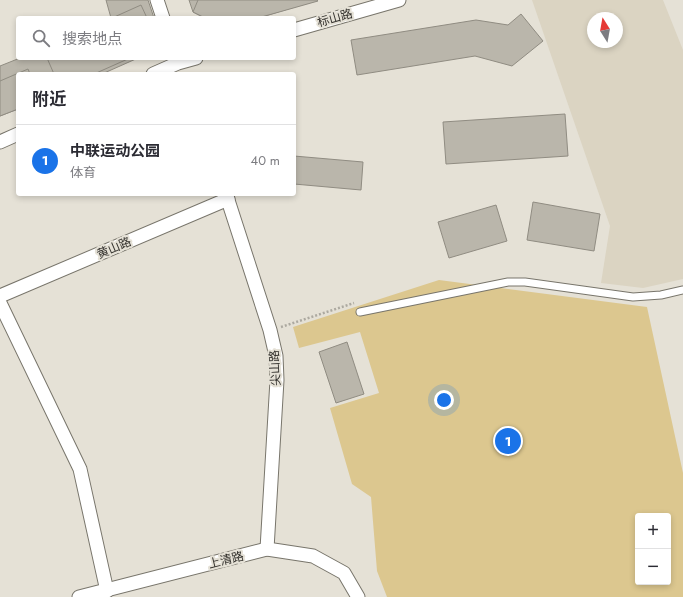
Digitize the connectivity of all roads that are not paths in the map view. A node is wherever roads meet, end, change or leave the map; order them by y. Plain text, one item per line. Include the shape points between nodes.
1 (157, 0) edge
2 (399, 0) edge
3 (162, 16) edge
4 (296, 29) edge
5 (191, 60) edge
6 (178, 65) edge
7 (159, 72) edge
8 (16, 135) edge
9 (0, 142) edge
10 (227, 197) edge
11 (683, 290) edge
12 (0, 296) edge
13 (0, 303) edge
14 (360, 312) road end
15 (267, 549) junction
16 (107, 590) junction
17 (79, 597) edge
18 (358, 597) edge

1 - 3 street
2 - 4 street, 标山路
5 - 6 street
6 - 7 street
8 - 9 street
10 - 12 street, 黄山路
10 - 15 street, 尖山路 via 276,356 277,380
11 - 14 lane via 633,297 525,282 508,282
13 - 16 street via 80,469
15 - 16 street, 上清路
15 - 18 street, 上清路 via 313,556 344,573
16 - 17 street, 上清路

